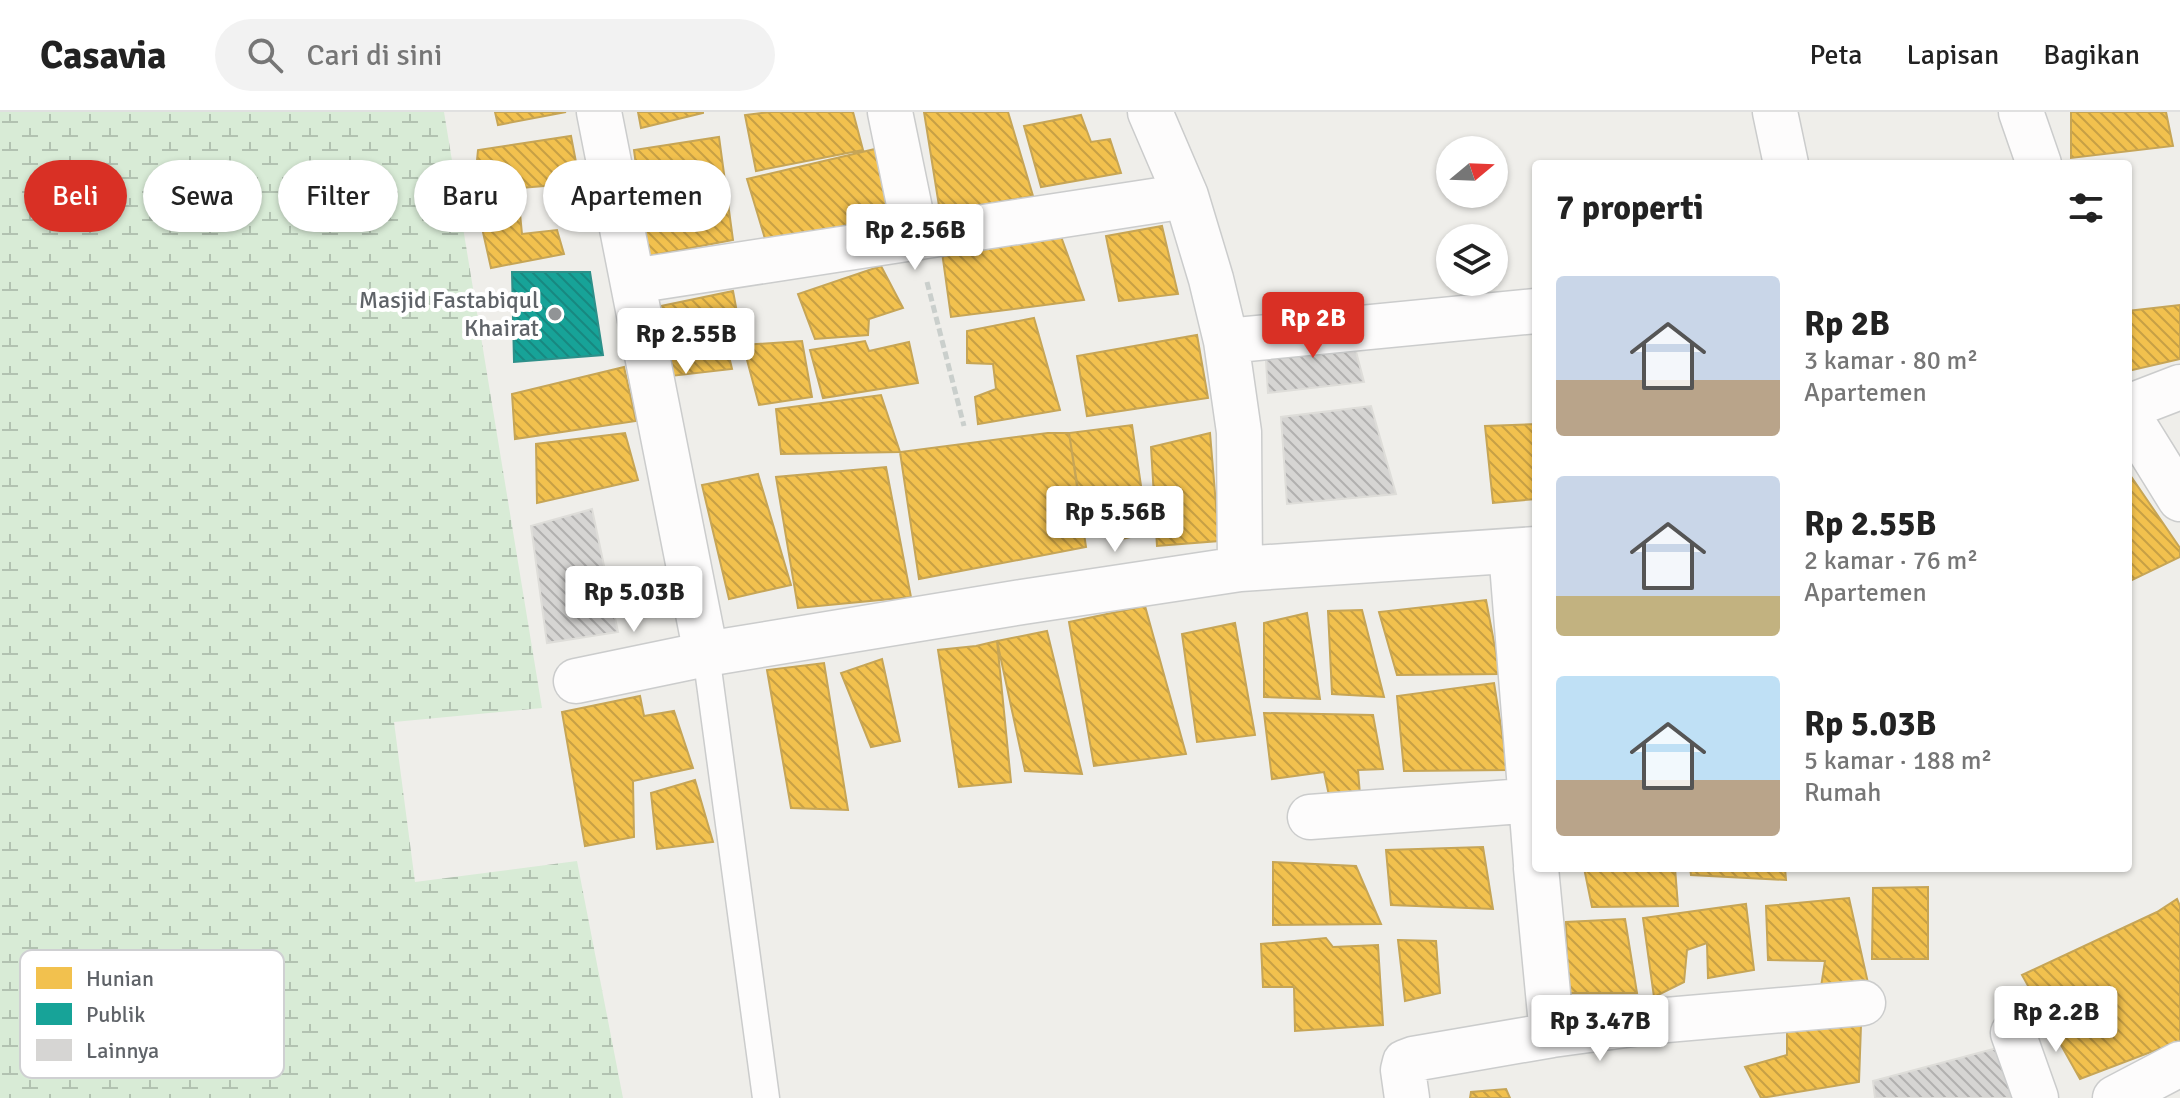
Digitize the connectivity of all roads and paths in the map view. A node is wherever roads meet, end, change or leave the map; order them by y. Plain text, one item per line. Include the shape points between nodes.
1 (599, 112) edge
2 (890, 112) edge
3 (1150, 112) edge
4 (1775, 112) edge
5 (2021, 112) edge
6 (1785, 160) edge
7 (2038, 160) edge
8 (1186, 196) junction
9 (916, 238) junction
10 (633, 281) junction
11 (1532, 311) edge
12 (1226, 341) junction
13 (2180, 387) edge
14 (2132, 405) edge
15 (2132, 421) edge
16 (964, 426) dead end
17 (2180, 499) edge
18 (1524, 550) edge
19 (1240, 569) junction
20 (706, 654) junction
21 (576, 681) dead end
22 (1532, 772) edge
23 (1532, 800) edge
24 (1310, 817) dead end
25 (1537, 872) edge
26 (1863, 1003) dead end
27 (2013, 1033) dead end
28 (1552, 1035) junction
29 (2180, 1064) edge
30 (766, 1098) edge
31 (1407, 1098) edge
32 (2036, 1098) edge
33 (2115, 1098) edge

1 - 10 street
2 - 9 street
3 - 8 street
4 - 6 street
5 - 7 street
8 - 9 street
8 - 12 street
9 - 10 street
9 - 16 path
10 - 20 street
11 - 12 street
12 - 19 street via 1239,432
13 - 14 street
15 - 17 street
18 - 19 street
18 - 22 street
19 - 20 street
20 - 21 street
20 - 30 lane
23 - 24 street
25 - 28 street
26 - 28 street
27 - 32 street
28 - 31 street via 1405,1062
29 - 33 street

